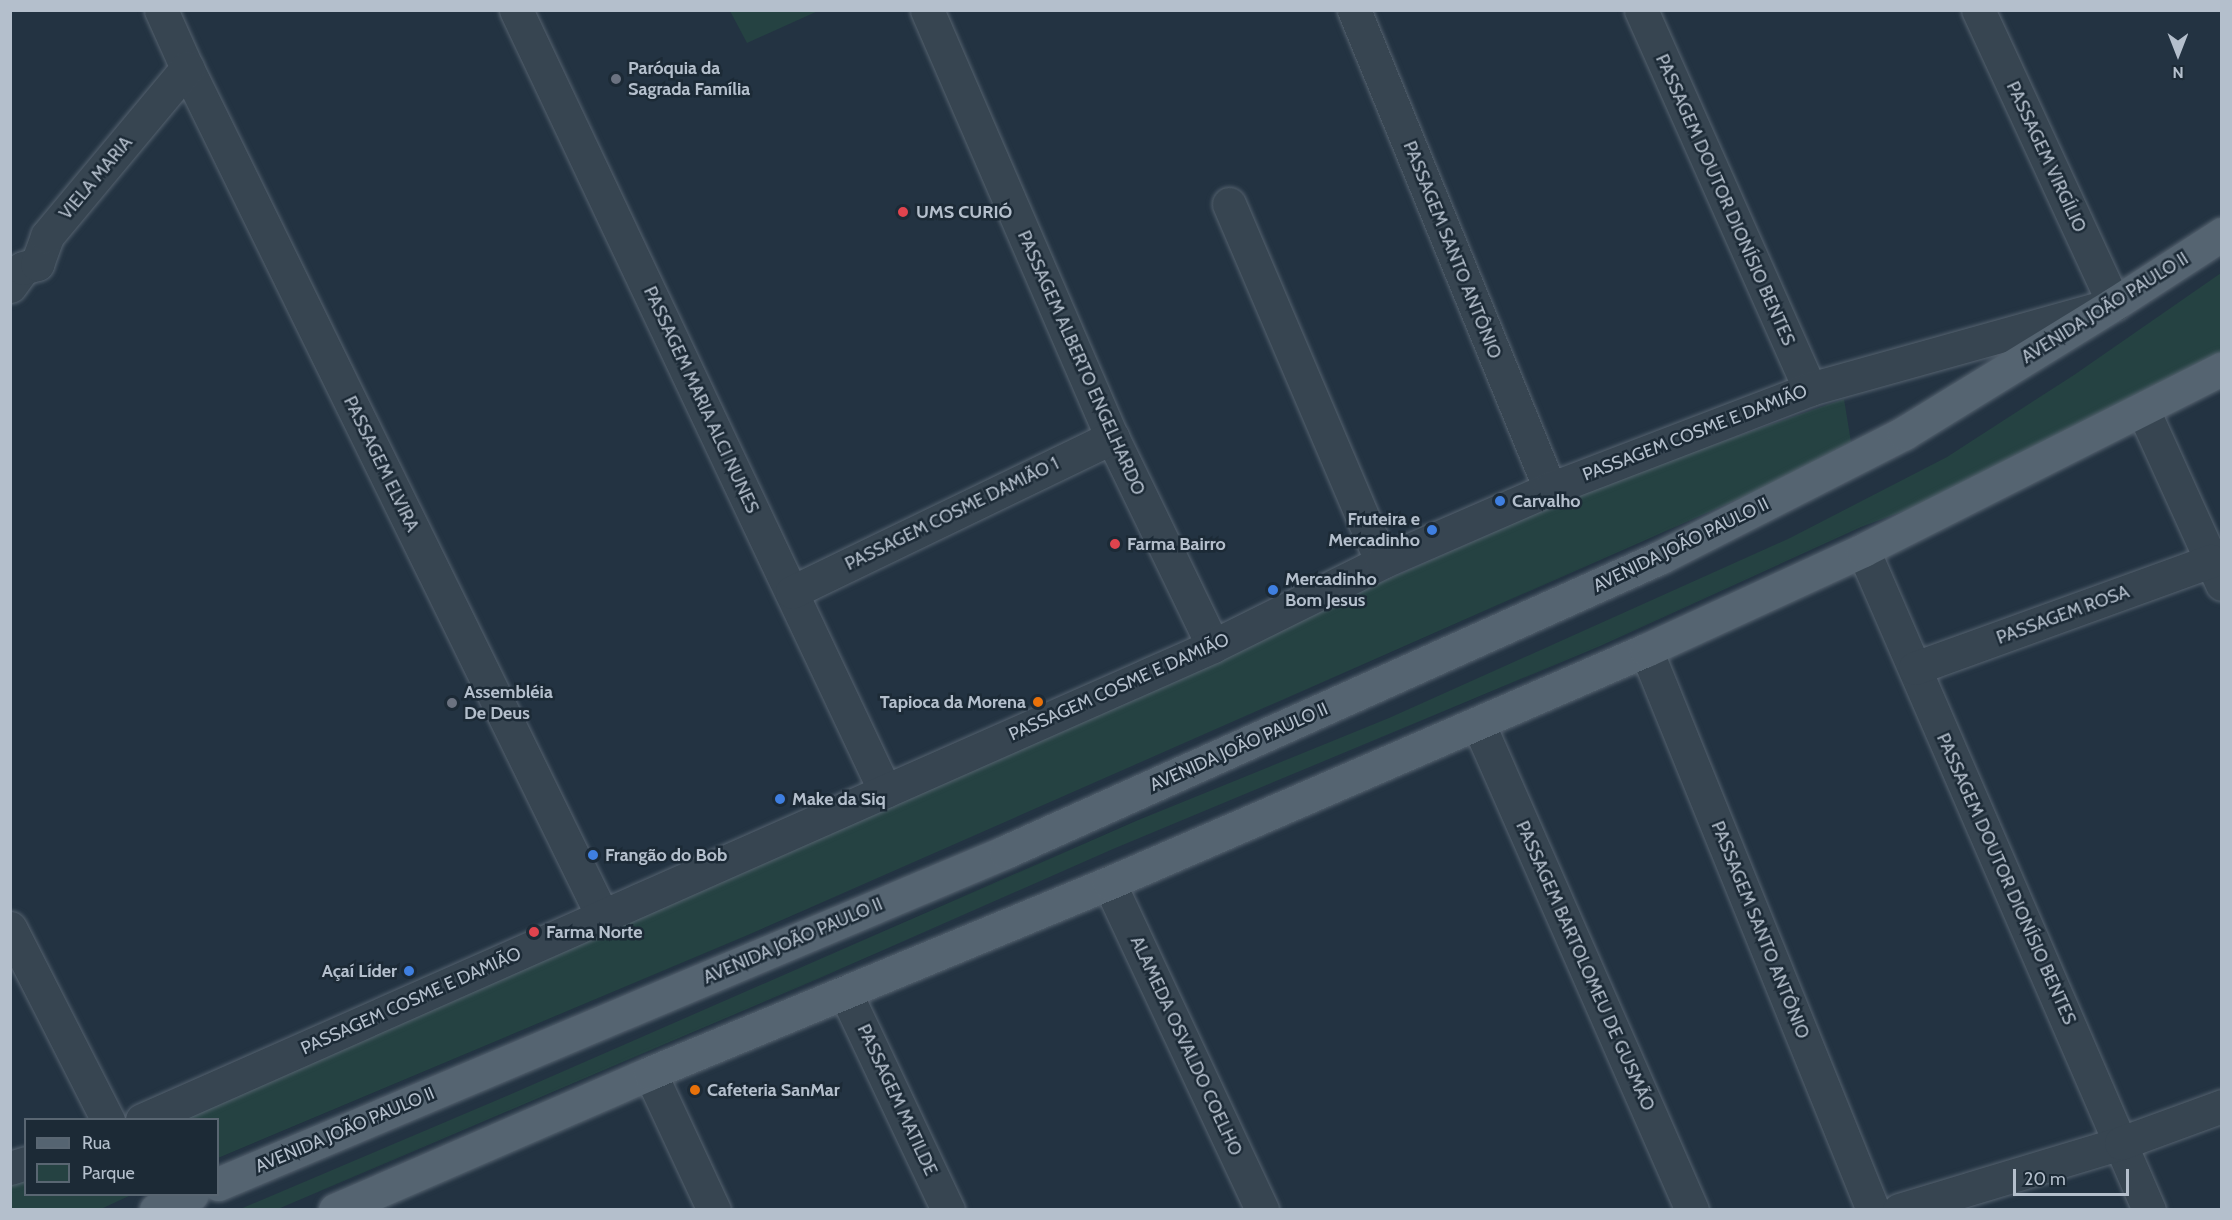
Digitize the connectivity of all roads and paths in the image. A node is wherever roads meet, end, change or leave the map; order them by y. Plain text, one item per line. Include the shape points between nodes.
1 (161, 10) edge
2 (516, 10) edge
3 (927, 10) edge
4 (1354, 10) edge
5 (1641, 10) edge
6 (1978, 10) edge
7 (187, 68) junction
8 (1229, 204) dead end
9 (2222, 234) edge
10 (10, 286) edge
11 (2114, 304) junction
12 (2222, 369) edge
13 (1810, 389) junction
14 (2143, 410) junction
15 (1112, 437) junction
16 (1550, 489) junction
17 (1863, 550) junction
18 (1382, 562) junction
19 (2216, 573) edge
20 (792, 592) junction
21 (1213, 646) junction
22 (1646, 650) junction
23 (1915, 668) junction
24 (1478, 723) junction
25 (885, 791) junction
26 (1109, 883) junction
27 (603, 917) junction
28 (10, 928) edge
29 (845, 992) junction
30 (650, 1073) junction
31 (2222, 1106) edge
32 (107, 1118) edge
33 (144, 1118) edge
34 (2121, 1143) junction
35 (219, 1184) edge
36 (187, 1196) edge
37 (156, 1209) edge
38 (335, 1209) edge
39 (714, 1209) edge
40 (948, 1209) edge
41 (1262, 1209) edge
42 (1692, 1209) edge
43 (1873, 1209) edge
44 (1899, 1209) edge
45 (2149, 1209) edge

1 - 7 street, PASSAGEM ELVIRA
2 - 20 street, PASSAGEM MARIA ALCI NUNES
3 - 15 street, PASSAGEM ALBERTO ENGELHARDO
4 - 16 street, PASSAGEM SANTO ANTÔNIO
5 - 13 street, PASSAGEM DOUTOR DIONÍSIO BENTES
6 - 11 street, PASSAGEM VIRGÍLIO
7 - 10 street, VIELA MARIA via 47,236 37,264 24,268
7 - 27 street, PASSAGEM ELVIRA
8 - 18 street
9 - 11 main road, AVENIDA JOÃO PAULO II
11 - 13 street, PASSAGEM COSME E DAMIÃO
11 - 35 main road, AVENIDA JOÃO PAULO II via 1904,433 1662,557 1005,852
12 - 14 main road
13 - 16 street, PASSAGEM COSME E DAMIÃO
14 - 17 main road
14 - 19 street
15 - 20 street, PASSAGEM COSME DAMIÃO 1
15 - 21 street, PASSAGEM ALBERTO ENGELHARDO
16 - 18 street, PASSAGEM COSME E DAMIÃO
17 - 22 main road
17 - 23 street, PASSAGEM DOUTOR DIONÍSIO BENTES
18 - 21 street, PASSAGEM COSME E DAMIÃO
19 - 23 street, PASSAGEM ROSA
20 - 25 street, PASSAGEM MARIA ALCI NUNES
21 - 25 street, PASSAGEM COSME E DAMIÃO
22 - 24 main road
22 - 43 street, PASSAGEM SANTO ANTÔNIO
23 - 34 street, PASSAGEM DOUTOR DIONÍSIO BENTES
24 - 26 main road
24 - 42 street, PASSAGEM BARTOLOMEU DE GUSMÃO
25 - 27 street, PASSAGEM COSME E DAMIÃO
26 - 29 main road
26 - 41 street, ALAMEDA OSVALDO COELHO
27 - 33 street, PASSAGEM COSME E DAMIÃO
28 - 32 street
29 - 30 main road
29 - 40 street, PASSAGEM MATILDE
30 - 38 main road
30 - 39 street
31 - 34 street
34 - 44 street
34 - 45 street, PASSAGEM DOUTOR DIONÍSIO BENTES
36 - 37 main road

